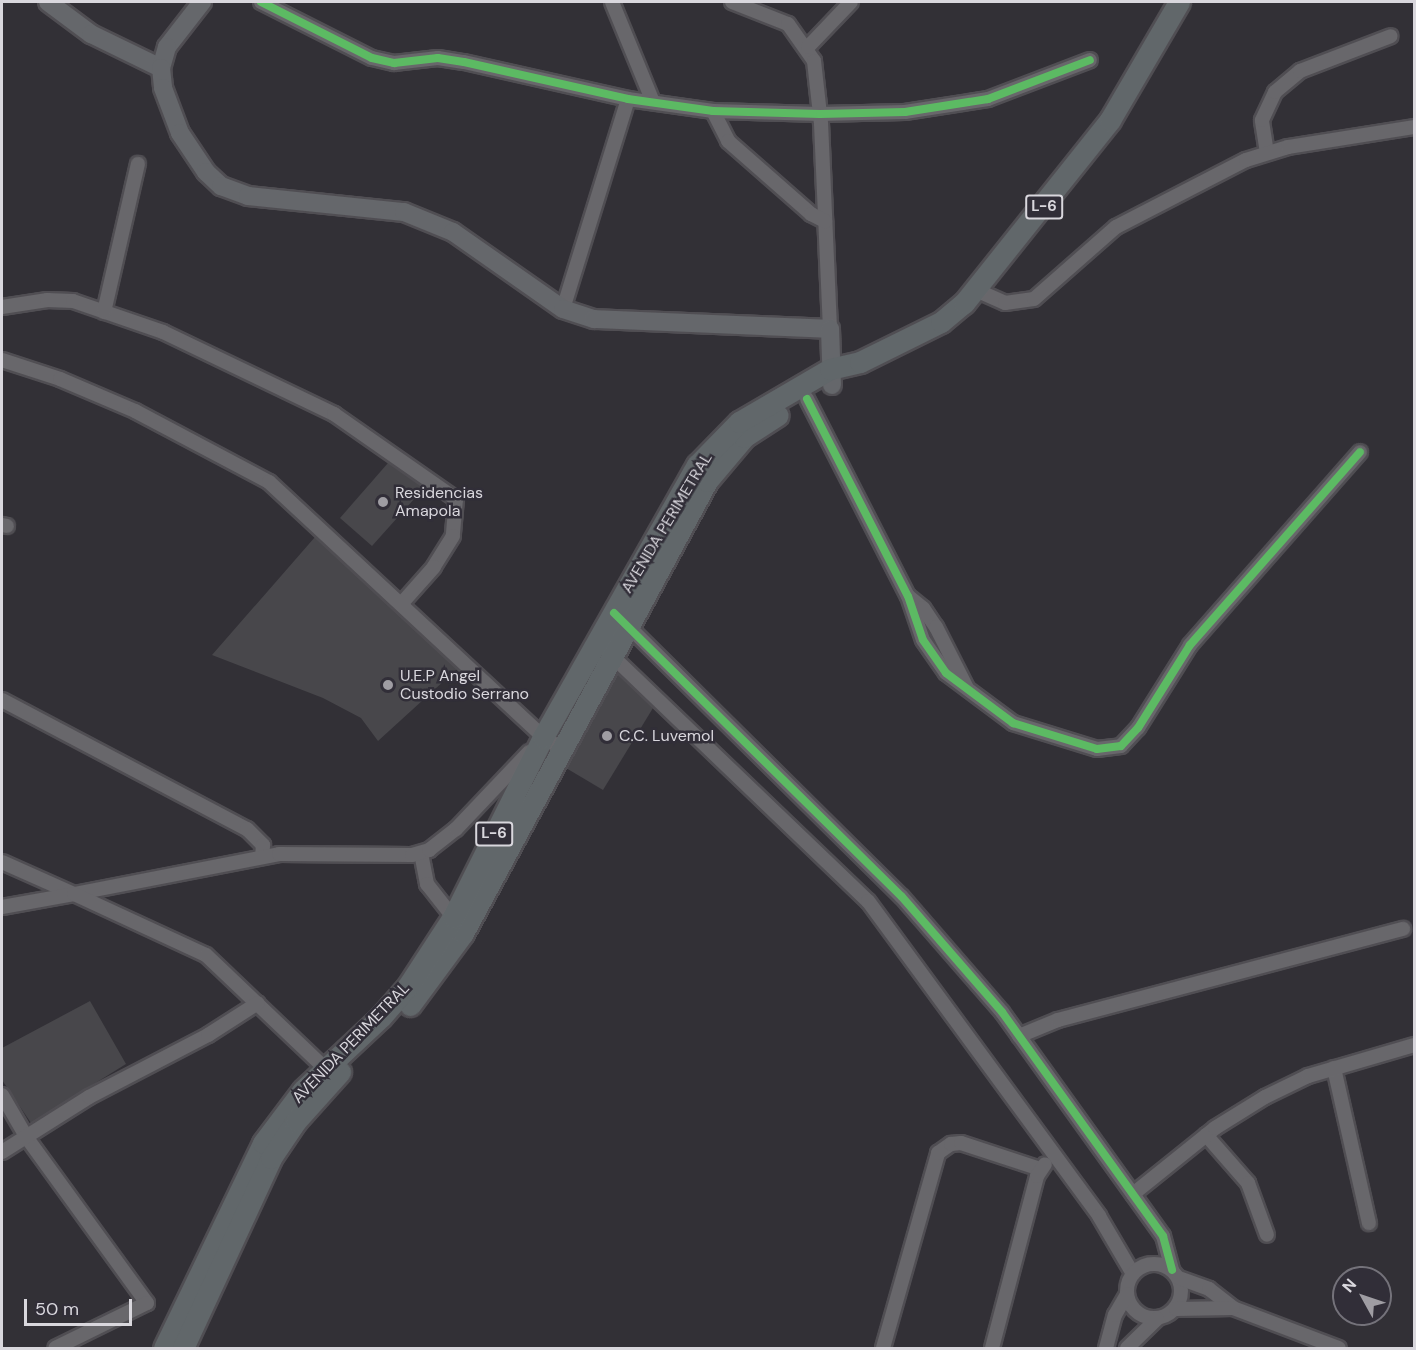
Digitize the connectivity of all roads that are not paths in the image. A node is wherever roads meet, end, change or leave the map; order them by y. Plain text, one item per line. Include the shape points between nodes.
1 (48, 2) edge
2 (202, 2) edge
3 (261, 2) edge
4 (612, 2) edge
5 (732, 2) edge
6 (851, 2) edge
7 (1179, 2) edge
8 (1391, 36) dead end
9 (808, 48) junction
10 (1090, 60) dead end
11 (161, 68) junction
12 (628, 99) junction
13 (653, 102) junction
14 (713, 111) junction
15 (820, 114) junction
16 (1414, 127) edge
17 (1267, 153) junction
18 (138, 164) dead end
19 (825, 220) junction
20 (976, 290) junction
21 (2, 307) edge
22 (563, 309) junction
23 (104, 312) junction
24 (830, 329) junction
25 (2, 360) edge
26 (831, 377) junction
27 (807, 399) junction
28 (1359, 452) dead end
29 (402, 603) junction
30 (621, 620) junction
31 (598, 642) junction
32 (613, 657) junction
33 (2, 700) edge
34 (543, 737) junction
35 (562, 749) junction
36 (421, 853) junction
37 (262, 857) junction
38 (2, 862) edge
39 (75, 894) junction
40 (2, 907) edge
41 (453, 917) junction
42 (1404, 929) dead end
43 (258, 1003) junction
44 (1019, 1036) junction
45 (1414, 1045) edge
46 (1334, 1068) junction
47 (329, 1072) junction
48 (2, 1095) edge
49 (1206, 1135) junction
50 (27, 1138) junction
51 (2, 1152) edge
52 (1055, 1154) junction
53 (1041, 1169) junction
54 (1133, 1194) junction
55 (1369, 1223) dead end
56 (1267, 1235) dead end
57 (1133, 1274) junction
58 (1176, 1274) junction
59 (1127, 1294) junction
60 (1233, 1308) junction
61 (1176, 1309) junction
62 (1157, 1319) junction
63 (55, 1348) edge
64 (164, 1348) edge
65 (183, 1348) edge
66 (883, 1348) edge
67 (992, 1348) edge
68 (1106, 1348) edge
69 (1127, 1348) edge
70 (1339, 1348) edge

1 - 11 street via 91,34
2 - 11 street via 167,47
3 - 12 street via 372,58 394,63 438,58 464,62
4 - 13 street
5 - 9 street via 788,24
6 - 9 street
7 - 20 main road, L-6 via 1110,120
8 - 17 street via 1300,71 1275,92 1262,120
9 - 15 street via 814,61
10 - 15 street via 988,99 905,112
11 - 22 street via 163,88 180,133 221,186 248,196 404,212 453,232
12 - 13 street
12 - 22 street
13 - 14 street
14 - 15 street
14 - 19 street via 728,141 811,213
15 - 19 street
16 - 17 street
17 - 20 street via 1197,183 1116,227 1034,299 1005,303
18 - 23 street
19 - 24 street
20 - 26 main road, AVENIDA PERIMETRAL / L-6 via 941,322
21 - 23 street via 47,300 73,301
22 - 24 street via 594,319
23 - 29 street via 163,332 334,414 456,499 453,536 434,567
24 - 26 street
25 - 29 street via 60,379 135,411 269,482
26 - 27 main road, AVENIDA PERIMETRAL / L-6
26 - 30 main road, AVENIDA PERIMETRAL / L-6 via 739,422 709,450
27 - 28 street via 908,596 923,608 936,627 968,690 988,708 1025,728 1089,748 1121,746 1155,706 1190,645
27 - 30 main road, AVENIDA PERIMETRAL / L-6 via 744,437 723,459
29 - 34 street
30 - 31 main road, AVENIDA PERIMETRAL / L-6
30 - 32 main road, AVENIDA PERIMETRAL / L-6
30 - 44 street via 902,897
31 - 32 street
31 - 34 main road, AVENIDA PERIMETRAL / L-6
32 - 35 main road, AVENIDA PERIMETRAL / L-6
32 - 52 street via 868,901
33 - 37 street via 247,829 263,845
34 - 35 street
34 - 36 street via 456,829
34 - 41 main road, AVENIDA PERIMETRAL / L-6
35 - 47 main road, AVENIDA PERIMETRAL / L-6 via 457,943 407,1009
36 - 37 street
36 - 41 street via 427,884
37 - 39 street
38 - 39 street
39 - 40 street
39 - 43 street via 206,955
41 - 47 main road, AVENIDA PERIMETRAL / L-6 via 408,986
42 - 44 street via 1058,1020
43 - 47 street
43 - 50 street via 208,1035 89,1097
44 - 54 street
45 - 46 street
46 - 49 street via 1265,1097
46 - 55 street
47 - 64 main road, AVENIDA PERIMETRAL / L-6 via 263,1143
47 - 65 main road, AVENIDA PERIMETRAL / L-6 via 271,1158
48 - 50 street
49 - 54 street
49 - 56 street via 1248,1184
50 - 51 street
50 - 63 street via 147,1303
52 - 53 street
52 - 57 street via 1099,1216
53 - 66 street via 961,1143 951,1144 938,1153
53 - 67 street
54 - 58 street via 1163,1236
57 - 58 street via 1152,1264
57 - 59 street
58 - 60 street via 1209,1288
58 - 61 street via 1181,1299
59 - 62 street via 1137,1313
59 - 68 street via 1115,1315
60 - 61 street
60 - 70 street
61 - 62 street
62 - 69 street

